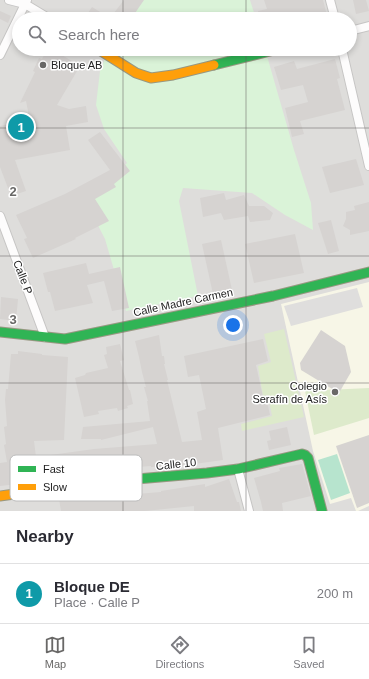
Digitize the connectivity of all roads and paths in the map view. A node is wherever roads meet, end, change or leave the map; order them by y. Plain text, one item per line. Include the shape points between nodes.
1 (9, 0) edge
2 (330, 0) edge
3 (26, 2) edge
4 (21, 12) edge
5 (40, 12) edge
6 (333, 12) edge
7 (369, 26) edge
8 (357, 29) edge
9 (12, 31) edge
10 (0, 55) edge
11 (109, 56) edge
12 (250, 56) edge
13 (344, 56) edge
14 (369, 166) edge
15 (0, 216) edge
16 (369, 272) edge
17 (0, 332) edge
18 (46, 337) junction
19 (238, 469) junction
20 (142, 479) edge
21 (10, 494) edge
22 (0, 496) edge
23 (249, 511) edge
24 (322, 511) edge

1 - 3 street
2 - 6 street
3 - 4 street
3 - 5 street
7 - 8 street
9 - 10 street
11 - 12 street via 136,74 151,78
13 - 14 street
15 - 18 street, Calle P
16 - 18 street, Calle Madre Carmen via 273,296 71,338
17 - 18 street, Calle Madre Carmen
19 - 20 street, Calle 10
19 - 23 street
19 - 24 street, Calle 10 via 305,455
21 - 22 street, Calle 10

